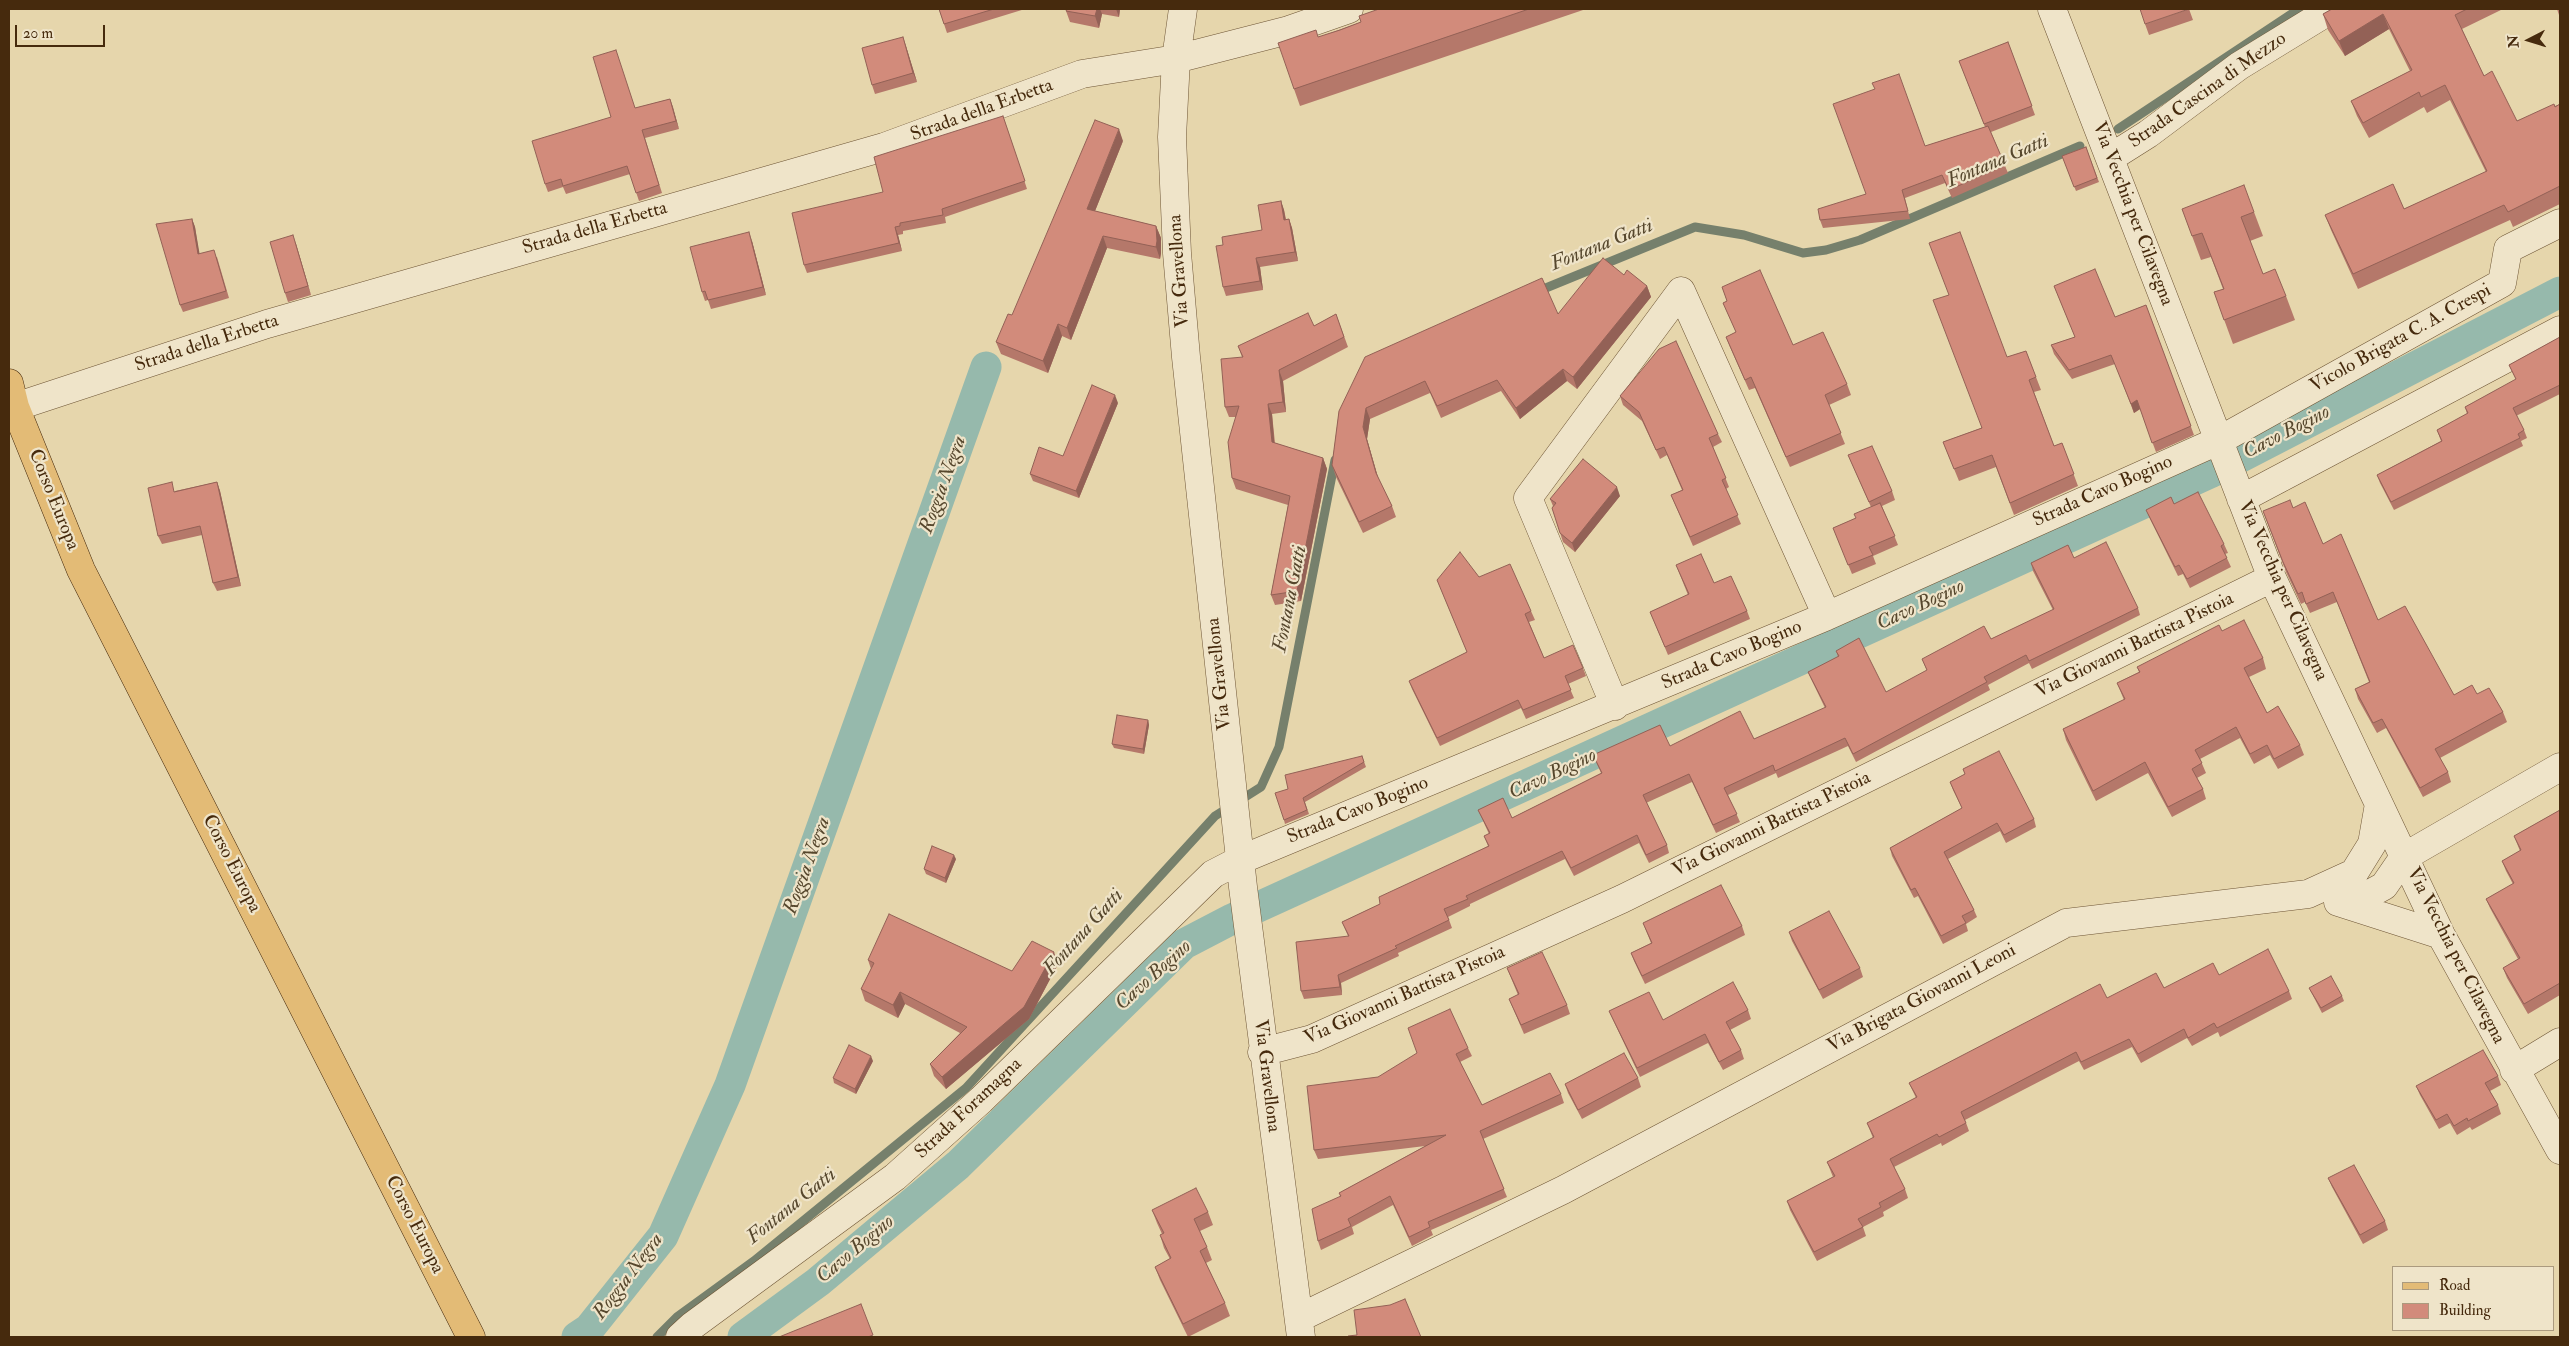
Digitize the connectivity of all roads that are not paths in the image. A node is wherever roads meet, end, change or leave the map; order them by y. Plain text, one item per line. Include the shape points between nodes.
1 (1183, 9) edge
2 (1349, 9) edge
3 (2052, 9) edge
4 (2332, 9) edge
5 (1176, 59) junction
6 (2110, 158) junction
7 (2560, 223) edge
8 (2560, 330) edge
9 (12, 395) edge
10 (2220, 441) junction
11 (2241, 498) junction
12 (2272, 578) junction
13 (1827, 616) junction
14 (1615, 706) junction
15 (2560, 767) edge
16 (2379, 804) junction
17 (2404, 857) junction
18 (1240, 860) junction
19 (2308, 894) junction
20 (2349, 905) junction
21 (2441, 935) junction
22 (2560, 1042) edge
23 (1262, 1052) junction
24 (2514, 1070) junction
25 (2560, 1150) edge
26 (1300, 1327) edge
27 (471, 1337) edge
28 (680, 1337) edge

1 - 5 street, Via Gravellona
2 - 5 street, Strada della Erbetta via 1289,30
3 - 6 street, Via Vecchia per Cilavegna
4 - 6 street, Strada Cascina di Mezzo via 2239,66 2148,134
5 - 9 street, Strada della Erbetta via 1082,74 884,147
5 - 18 street, Via Gravellona via 1172,136 1177,253
6 - 10 street, Via Vecchia per Cilavegna
7 - 10 street, Vicolo Brigata C. A. Crespi via 2508,250 2502,283
8 - 11 street
9 - 27 main road, Corso Europa via 81,570
10 - 11 street, Via Vecchia per Cilavegna
10 - 13 street, Strada Cavo Bogino
11 - 12 street, Via Vecchia per Cilavegna
12 - 16 street, Via Vecchia per Cilavegna
12 - 23 street, Via Giovanni Battista Pistoia via 1622,899 1312,1039
13 - 14 street, Strada Cavo Bogino
13 - 14 street via 1681,291 1528,498
14 - 18 street, Strada Cavo Bogino
15 - 17 street
16 - 17 street, Via Vecchia per Cilavegna
16 - 19 street via 2372,844 2354,873
17 - 20 street via 2384,886
17 - 21 street, Via Vecchia per Cilavegna
18 - 23 street, Via Gravellona
18 - 28 street, Strada Foramagna via 1213,874 981,1100 895,1177
19 - 20 street
19 - 26 street, Via Brigata Giovanni Leoni via 2066,923
20 - 21 street
21 - 24 street, Via Vecchia per Cilavegna
22 - 24 street
23 - 26 street, Via Gravellona
24 - 25 street, Via Vecchia per Cilavegna

